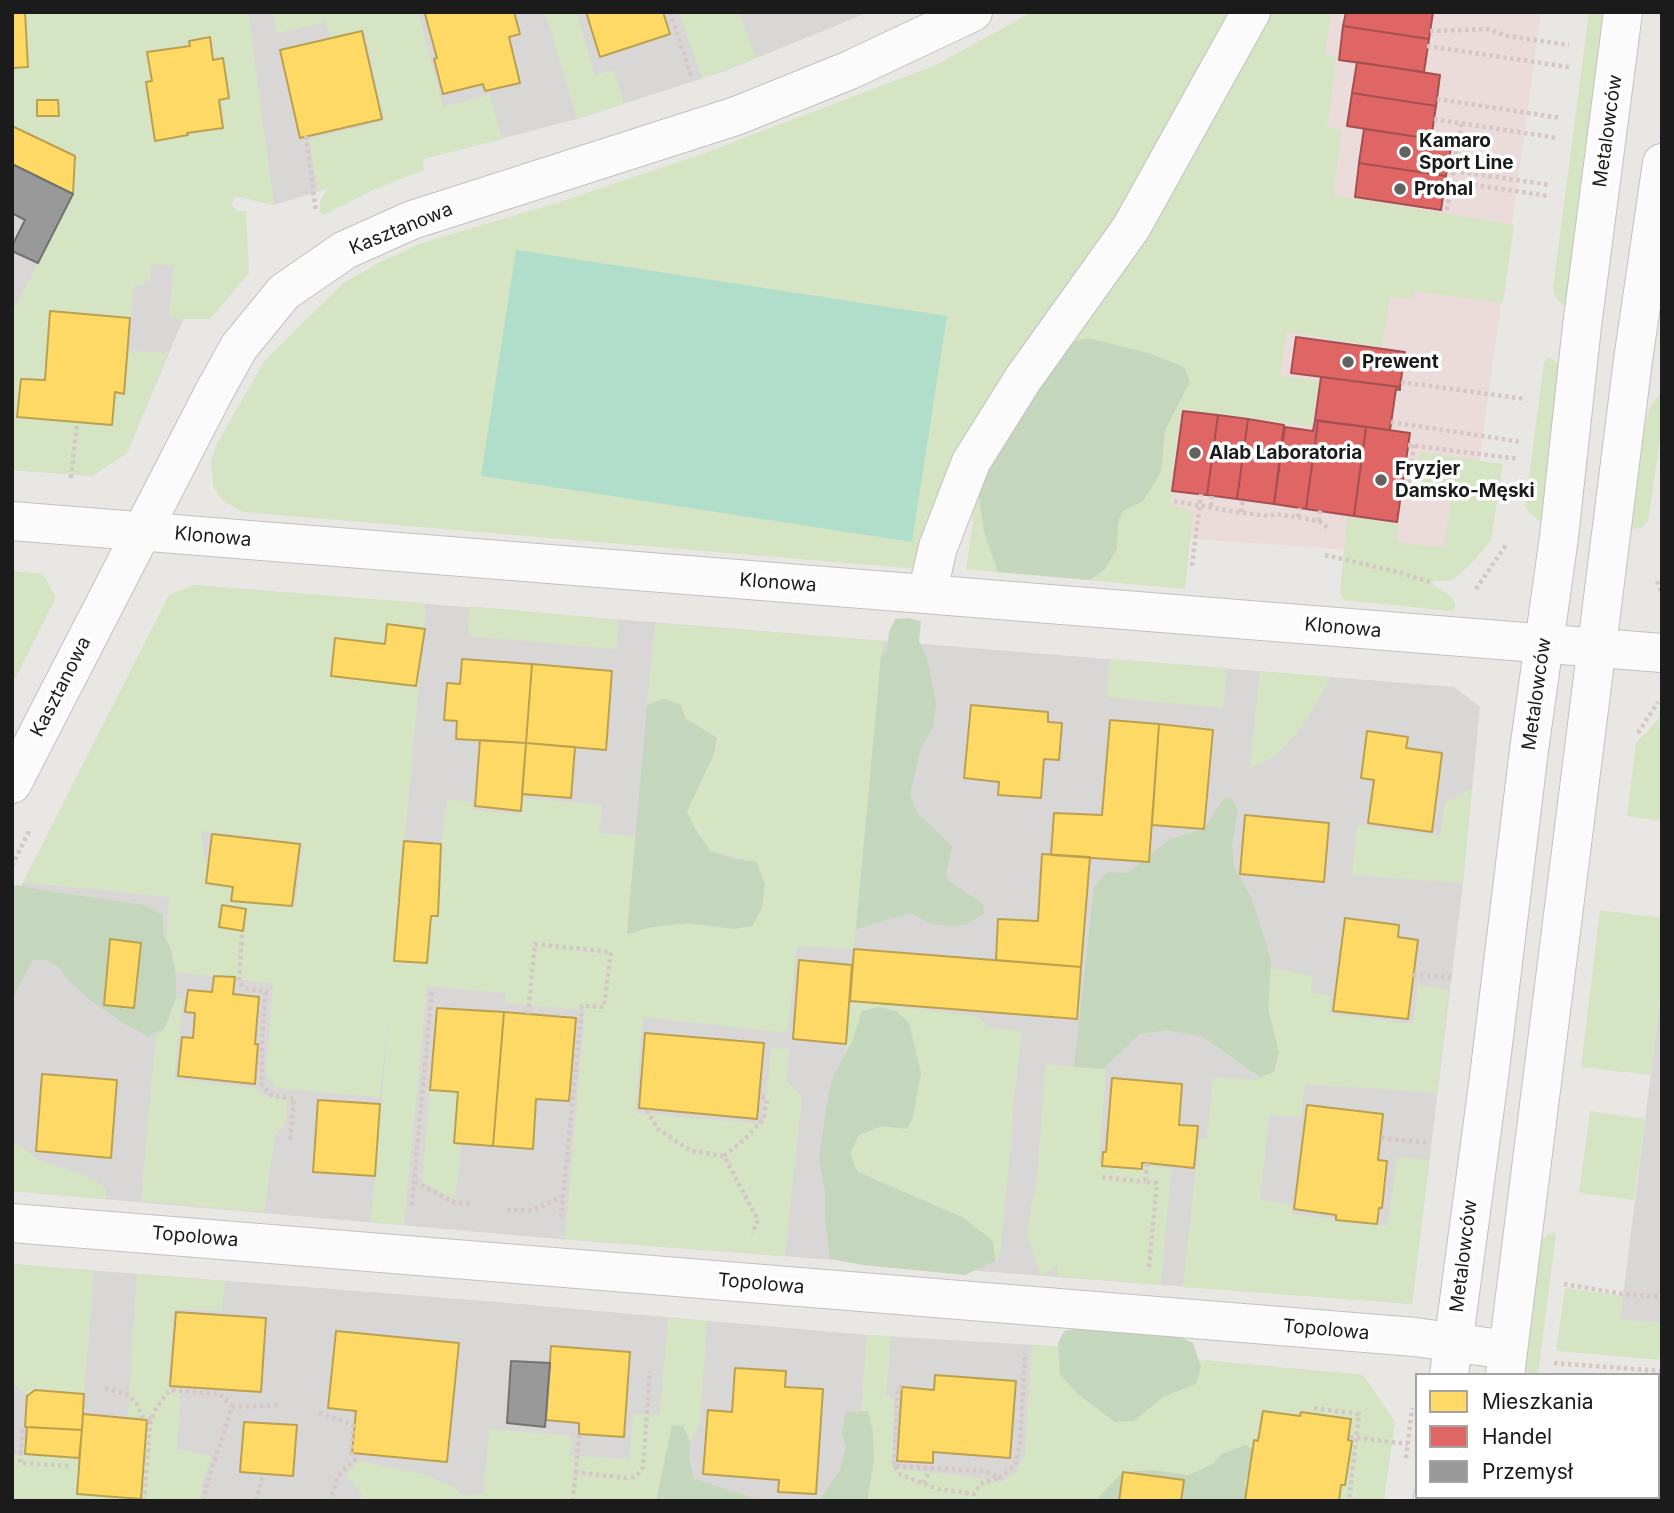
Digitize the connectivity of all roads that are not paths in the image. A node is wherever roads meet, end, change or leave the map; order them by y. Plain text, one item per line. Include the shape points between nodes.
1 (973, 12) edge
2 (1251, 12) edge
3 (1623, 12) edge
4 (1662, 163) edge
5 (1582, 326) junction
6 (1650, 332) edge
7 (12, 521) edge
8 (143, 531) junction
9 (927, 594) junction
10 (1544, 645) junction
11 (1598, 649) junction
12 (1662, 653) edge
13 (12, 784) edge
14 (12, 1223) edge
15 (1451, 1358) edge
16 (1507, 1362) edge

1 - 8 street, Kasztanowa via 850,70 736,116 412,220 345,250 285,292 239,347
2 - 9 street via 1131,228 1023,379 971,462 938,547
3 - 5 street, Metalowców
4 - 6 street
5 - 6 street
5 - 10 street, Metalowców
6 - 11 street
7 - 8 street, Klonowa
8 - 9 street, Klonowa
8 - 13 street, Kasztanowa
9 - 10 street, Klonowa
10 - 11 street, Klonowa
10 - 15 street, Metalowców
11 - 12 street, Klonowa
11 - 16 street
14 - 15 street, Topolowa via 1145,1315
15 - 16 street, Topolowa

